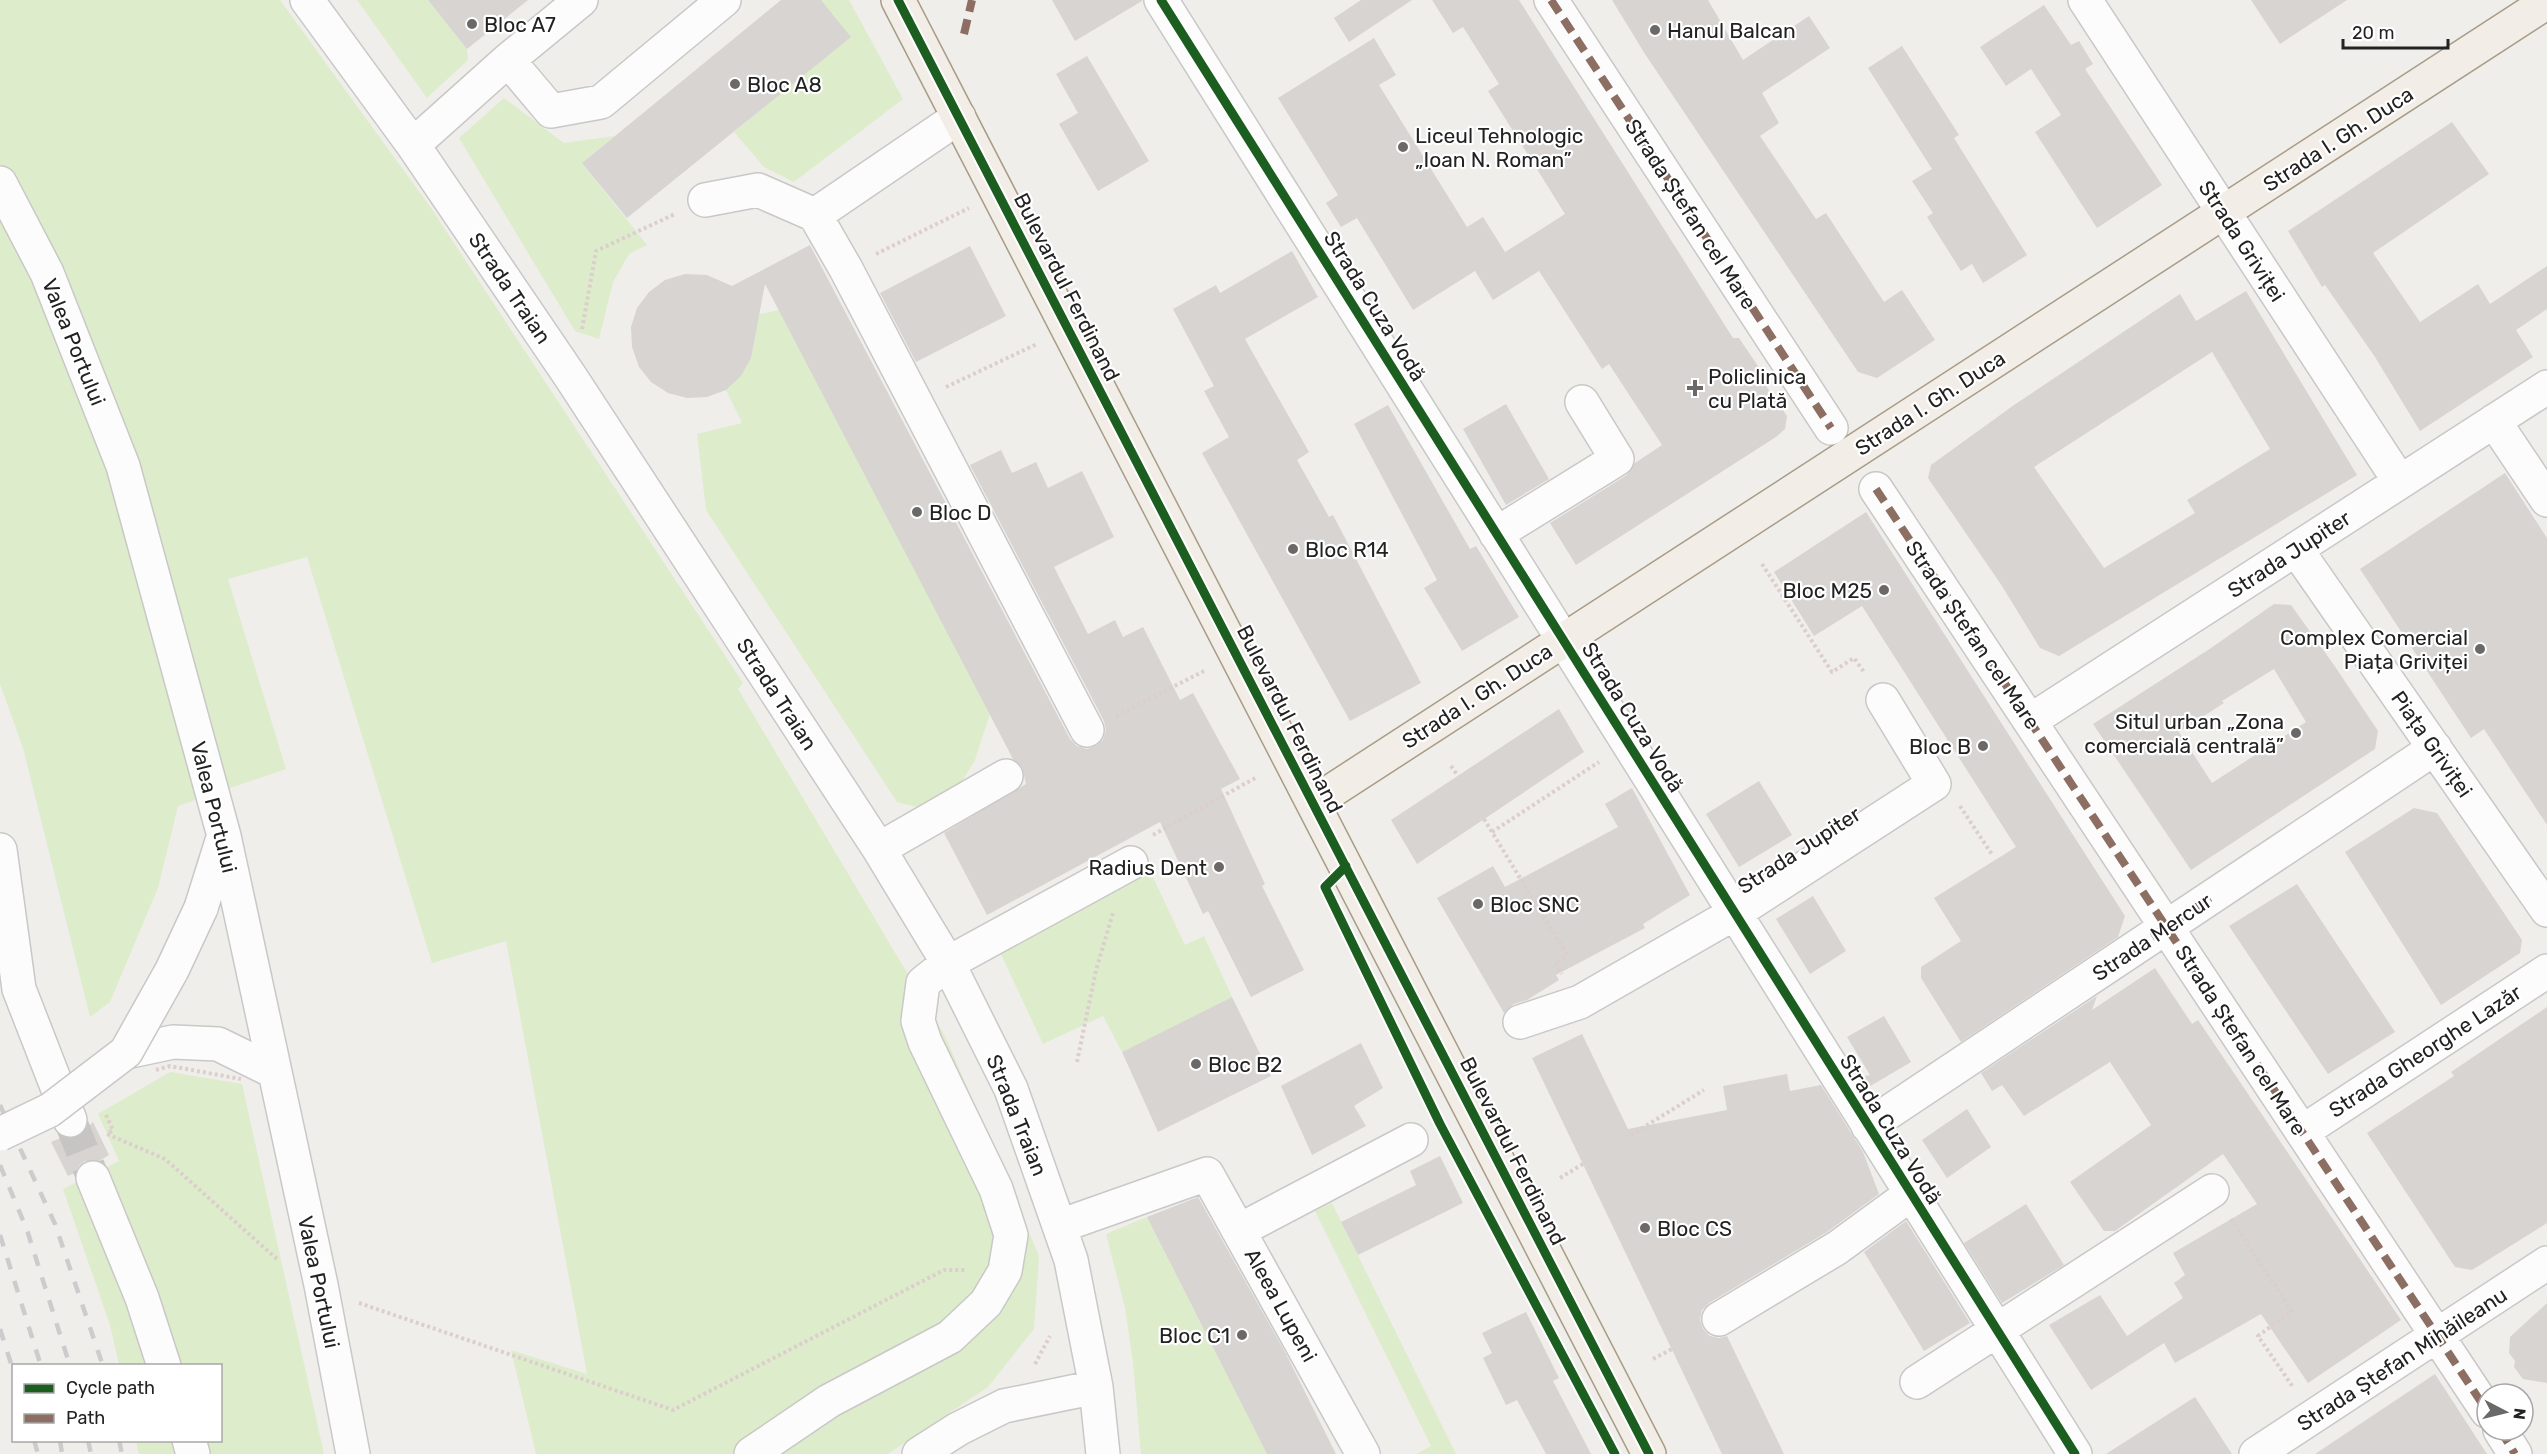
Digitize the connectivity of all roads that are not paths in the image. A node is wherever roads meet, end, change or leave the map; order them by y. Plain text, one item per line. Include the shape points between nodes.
1 (307, 0) edge
2 (581, 0) edge
3 (724, 0) edge
4 (898, 0) edge
5 (1161, 0) edge
6 (1551, 0) edge
7 (2085, 0) edge
8 (2547, 2) edge
9 (508, 60) junction
10 (959, 117) junction
11 (413, 145) junction
12 (0, 183) edge
13 (705, 200) road end
14 (2224, 213) junction
15 (815, 214) junction
16 (2547, 387) edge
17 (1582, 402) dead end
18 (2494, 421) junction
19 (1831, 428) dead end
20 (2400, 482) junction
21 (1876, 489) dead end
22 (2547, 500) edge
23 (1496, 534) junction
24 (2296, 549) junction
25 (1564, 641) junction
26 (1883, 700) dead end
27 (2030, 721) junction
28 (1087, 730) road end
29 (2435, 748) junction
30 (1006, 776) dead end
31 (1313, 803) junction
32 (224, 836) junction
33 (879, 849) junction
34 (0, 850) edge
35 (1131, 863) road end
36 (2547, 909) edge
37 (1735, 913) junction
38 (2167, 927) junction
39 (2547, 970) edge
40 (936, 973) junction
41 (10, 978) edge
42 (1520, 1022) dead end
43 (136, 1064) junction
44 (273, 1071) junction
45 (70, 1120) tunnel mouth
46 (1868, 1126) junction
47 (2302, 1132) junction
48 (0, 1134) edge
49 (1411, 1140) dead end
50 (93, 1178) tunnel mouth
51 (2212, 1191) road end
52 (1911, 1194) junction
53 (1060, 1226) junction
54 (1240, 1230) junction
55 (2547, 1263) edge
56 (1719, 1319) dead end
57 (1997, 1331) junction
58 (2437, 1335) junction
59 (164, 1364) edge
60 (1917, 1382) dead end
61 (1096, 1387) junction
62 (2475, 1393) edge
63 (353, 1454) edge
64 (752, 1454) edge
65 (919, 1454) edge
66 (1103, 1454) edge
67 (1363, 1454) edge
68 (1649, 1454) edge
69 (2075, 1454) edge
70 (2256, 1454) edge

1 - 11 street, Strada Traian
2 - 9 street
3 - 9 street via 601,102 551,111
4 - 10 main road, Bulevardul Ferdinand
5 - 23 street, Strada Cuza Vodă
6 - 19 street, Strada Ștefan cel Mare
7 - 14 street, Strada Griviței
8 - 14 main road, Strada I. Gh. Duca
9 - 11 street
10 - 15 street
10 - 31 main road, Bulevardul Ferdinand
11 - 33 street, Strada Traian
12 - 32 street, Valea Portului via 47,273 123,466
13 - 15 street via 758,190
14 - 20 street, Strada Griviței
14 - 25 main road, Strada I. Gh. Duca
15 - 28 street
16 - 18 street, Strada Jupiter
17 - 23 street via 1617,459
18 - 20 street, Strada Jupiter
18 - 22 street
20 - 24 street, Strada Jupiter
21 - 27 street, Strada Ștefan cel Mare
23 - 25 street, Strada Cuza Vodă
24 - 27 street, Strada Jupiter
24 - 29 street, Piața Griviței
25 - 31 main road, Strada I. Gh. Duca
25 - 37 street, Strada Cuza Vodă
26 - 37 street, Strada Jupiter via 1934,784
27 - 38 street, Strada Ștefan cel Mare
29 - 36 street, Piața Griviței
29 - 38 street, Strada Mercur
30 - 33 street
31 - 68 main road, Bulevardul Ferdinand
32 - 43 street, bridge via 201,908
32 - 44 street, Valea Portului
33 - 40 street, Strada Traian
34 - 41 street
35 - 40 street
37 - 42 street, Strada Jupiter via 1580,1002
37 - 46 street, Strada Cuza Vodă
38 - 46 street, Strada Mercur
38 - 47 street, Strada Ștefan cel Mare
39 - 47 street, Strada Gheorghe Lazăr
40 - 53 street, Strada Traian via 1011,1089
40 - 64 street via 919,1000 918,1021 996,1189 1011,1235 1005,1271 986,1303 950,1337 829,1401
41 - 45 street
43 - 44 street via 173,1042 218,1044 238,1065
43 - 48 street, bridge
44 - 63 street, Valea Portului via 321,1285
46 - 52 street, Strada Cuza Vodă
47 - 58 street, Strada Ștefan cel Mare
49 - 54 street, Aleea Lupeni
50 - 59 street
51 - 57 street
52 - 56 street via 1837,1248
52 - 57 street, Strada Cuza Vodă
53 - 54 street via 1207,1174
53 - 61 street, Strada Traian via 1071,1260
54 - 67 street, Aleea Lupeni
55 - 58 street, Strada Ștefan Mihăileanu
57 - 60 street
57 - 69 street, Strada Cuza Vodă
58 - 62 street, Strada Ștefan cel Mare
58 - 70 street, Strada Ștefan Mihăileanu
61 - 65 street via 1004,1406
61 - 66 street, Strada Traian

